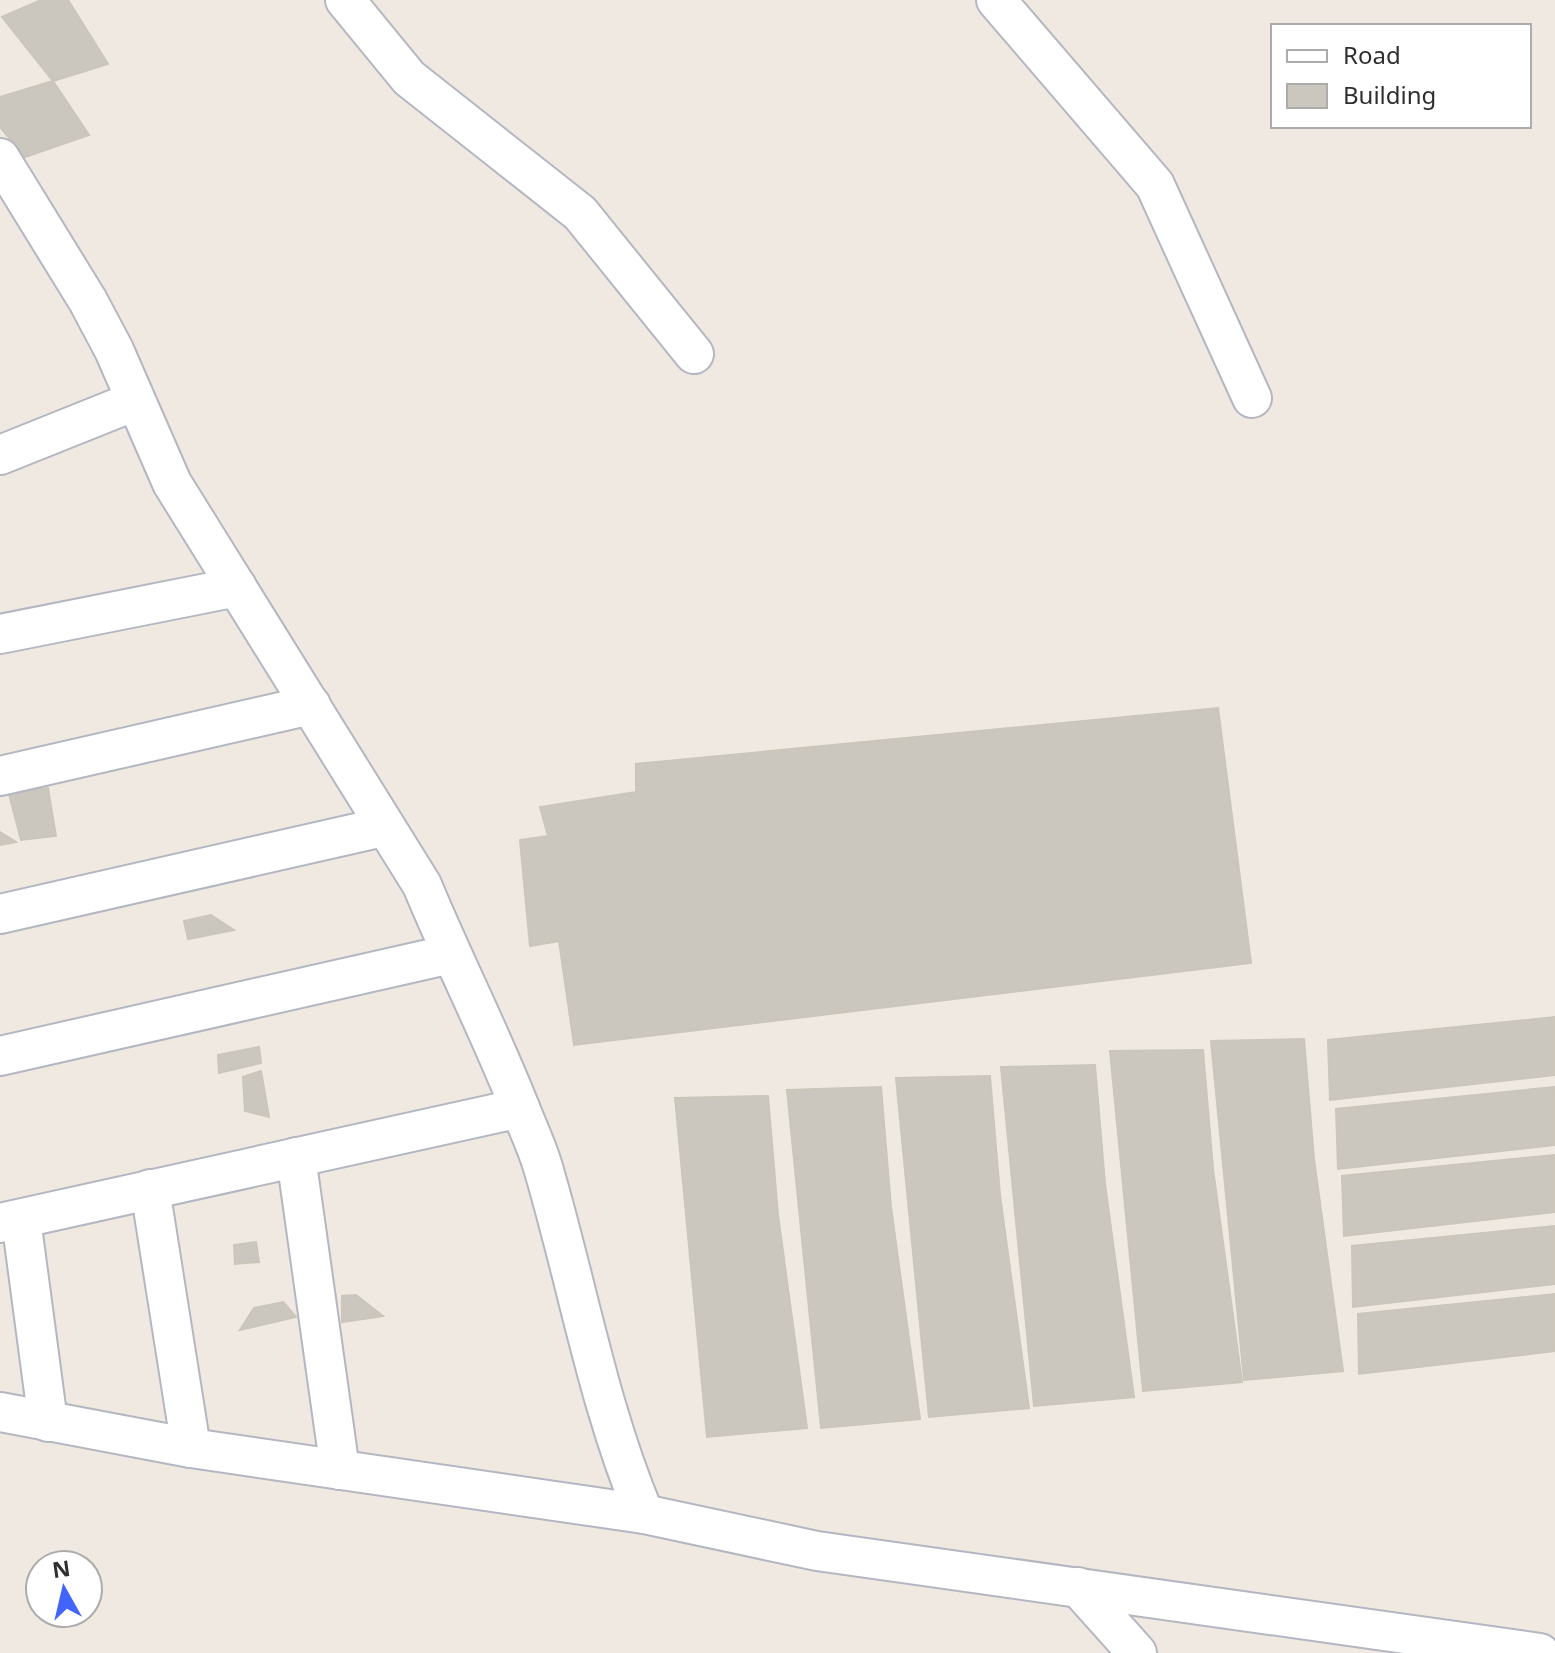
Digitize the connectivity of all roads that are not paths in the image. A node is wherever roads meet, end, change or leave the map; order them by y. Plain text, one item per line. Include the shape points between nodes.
1 (345, 0) edge
2 (996, 0) edge
3 (0, 158) edge
4 (694, 354) dead end
5 (1252, 398) dead end
6 (135, 401) junction
7 (0, 455) edge
8 (237, 587) junction
9 (0, 634) edge
10 (311, 705) junction
11 (0, 776) edge
12 (383, 827) junction
13 (0, 914) edge
14 (451, 954) junction
15 (0, 1056) edge
16 (520, 1108) junction
17 (296, 1157) junction
18 (150, 1189) junction
19 (10, 1221) edge
20 (0, 1412) edge
21 (48, 1422) junction
22 (191, 1448) junction
23 (340, 1470) junction
24 (644, 1514) junction
25 (1078, 1587) junction
26 (1137, 1653) edge
27 (1540, 1653) edge

1 - 4 street via 409,78 580,213
2 - 5 street via 1155,185
3 - 6 street via 88,301
6 - 7 street
6 - 8 street via 172,483
8 - 9 street
8 - 10 street
10 - 11 street
10 - 12 street
12 - 13 street
12 - 14 street via 422,885
14 - 15 street
14 - 16 street
16 - 17 street
16 - 24 street via 541,1161 607,1413
17 - 18 street
17 - 23 street
18 - 19 street
18 - 22 street
19 - 21 street
20 - 21 street
21 - 22 street
22 - 23 street
23 - 24 street
24 - 25 street via 817,1551
25 - 26 street
25 - 27 street

